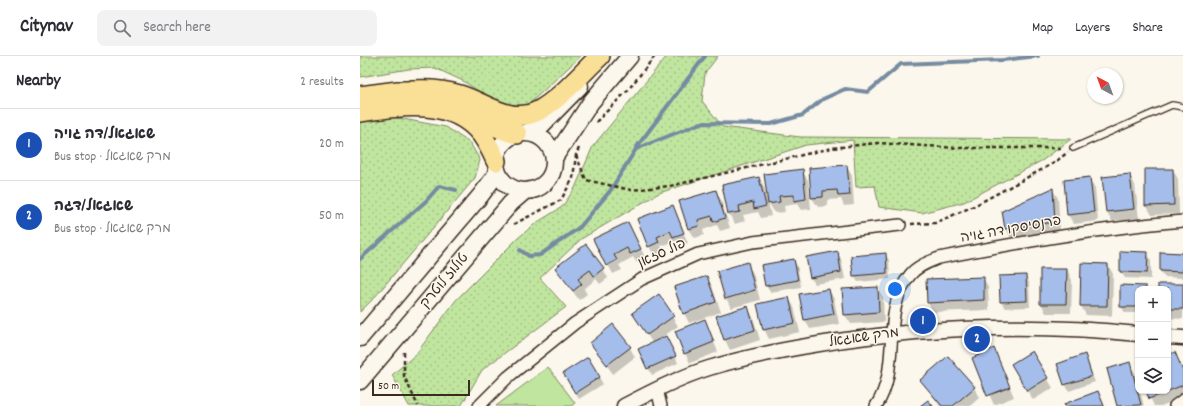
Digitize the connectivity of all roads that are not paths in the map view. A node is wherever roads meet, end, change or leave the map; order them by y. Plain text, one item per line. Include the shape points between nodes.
1 (600, 56) edge
2 (606, 56) edge
3 (630, 56) edge
4 (412, 90) junction
5 (360, 96) edge
6 (1183, 107) edge
7 (360, 112) edge
8 (521, 134) junction
9 (1073, 148) road end
10 (554, 158) junction
11 (497, 165) junction
12 (535, 189) junction
13 (1183, 221) edge
14 (900, 225) road end
15 (892, 333) junction
16 (1135, 334) edge
17 (1171, 336) edge
18 (360, 338) edge
19 (1183, 338) edge
20 (360, 381) edge
21 (657, 389) junction
22 (1183, 400) edge
23 (479, 406) edge
24 (624, 406) edge
25 (661, 406) edge
26 (876, 406) edge
27 (1175, 406) edge

1 - 4 highway via 553,100 527,115 506,115 460,95 440,90
2 - 8 main road via 552,117 541,126
3 - 10 main road via 591,102
4 - 5 highway
4 - 8 highway via 442,95 499,130
6 - 9 lane via 1172,105
7 - 11 highway via 396,106 423,106 452,112 480,133
8 - 10 main road via 534,134 545,140
8 - 11 main road via 502,144
10 - 12 main road via 554,168 550,176 544,184
11 - 12 main road via 501,177 508,184 516,189
11 - 18 main road, טולוז לוטרק via 495,176 481,195
12 - 20 main road, טולוז לוטרק via 525,191 511,203
13 - 15 street, פרנסיסקו דה גויה via 1044,238 928,262 910,274 895,308
14 - 23 street, פול סזאן via 753,242 698,254 642,279 575,323 508,377
15 - 16 street, מרק שאגאל via 1007,327 1083,328
15 - 21 street, מרק שאגאל via 779,351 708,368
15 - 26 street, פרנסיסקו דה גויה via 891,367 881,399
17 - 19 street
21 - 24 street, מרק שאגאל
21 - 25 street
22 - 27 street

